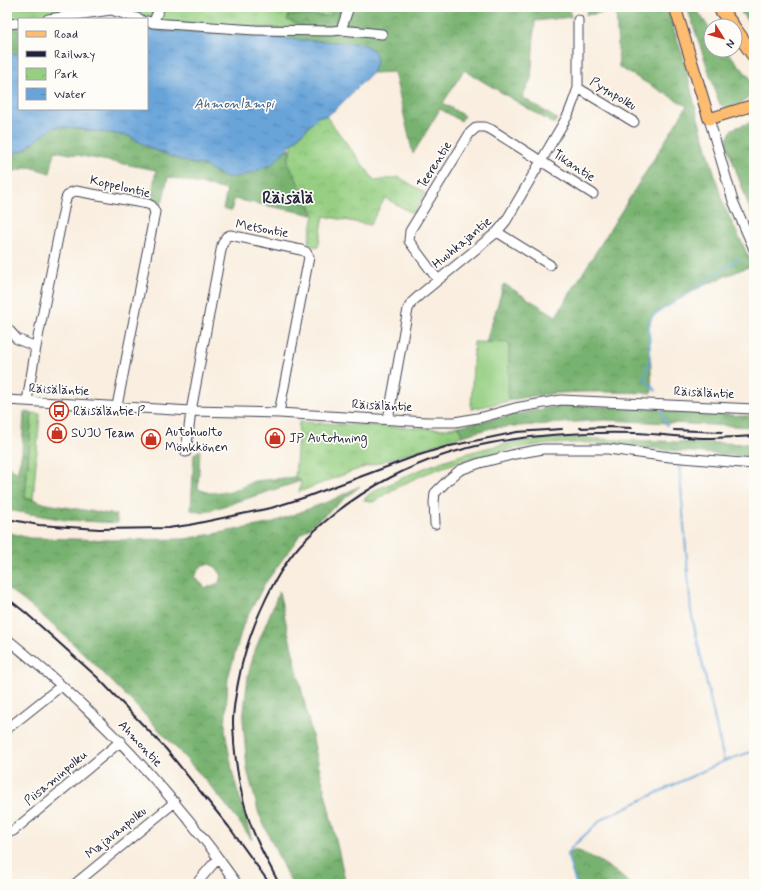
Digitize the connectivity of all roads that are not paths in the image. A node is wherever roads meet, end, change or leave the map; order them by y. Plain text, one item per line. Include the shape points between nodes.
1 (160, 7) edge
2 (349, 7) edge
3 (675, 7) edge
4 (719, 7) edge
5 (55, 18) edge
6 (137, 18) edge
7 (727, 18) edge
8 (578, 20) dead end
9 (150, 22) edge
10 (18, 23) edge
11 (7, 24) edge
12 (341, 30) junction
13 (382, 34) dead end
14 (743, 40) edge
15 (754, 56) edge
16 (578, 88) junction
17 (754, 105) edge
18 (709, 120) junction
19 (634, 122) dead end
20 (541, 161) junction
21 (593, 194) dead end
22 (498, 232) junction
23 (754, 249) edge
24 (550, 265) dead end
25 (438, 280) junction
26 (7, 328) edge
27 (36, 348) junction
28 (7, 400) edge
29 (27, 401) junction
30 (117, 406) junction
31 (754, 409) edge
32 (191, 410) junction
33 (279, 413) junction
34 (388, 419) junction
35 (186, 452) dead end
36 (754, 464) edge
37 (435, 524) dead end
38 (7, 639) edge
39 (61, 685) junction
40 (7, 729) edge
41 (121, 741) junction
42 (175, 802) junction
43 (7, 832) edge
44 (220, 860) junction
45 (75, 884) edge
46 (196, 884) edge
47 (237, 884) edge

1 - 9 street
2 - 12 street
3 - 18 main road
4 - 7 highway
5 - 6 street via 111,10
8 - 16 street, Huuhkajantie
9 - 12 street via 255,30
10 - 11 street
12 - 13 street
14 - 15 highway
16 - 19 street, Pyynpolku
16 - 20 street, Huuhkajantie via 568,115
17 - 18 main road
18 - 23 street via 733,201
20 - 21 street, Tikantie
20 - 22 street, Huuhkajantie
20 - 25 street, Teerentie via 492,130 477,127 470,133 410,231 409,241
22 - 24 street
22 - 25 street, Huuhkajantie
25 - 34 street, Huuhkajantie via 420,294 408,309
26 - 27 street via 17,339
27 - 29 street, Koppelontie
27 - 30 street, Koppelontie via 68,195 79,191 152,206 156,215
28 - 29 street, Räisäläntie
29 - 30 street, Räisäläntie
30 - 32 street, Räisäläntie
31 - 34 street, Räisäläntie via 561,400 455,422
32 - 33 street, Räisäläntie
32 - 33 street, Metsontie via 222,245 226,237 232,235 301,250 309,257
32 - 35 street
33 - 34 street, Räisäläntie
36 - 37 street via 608,449 543,449 515,454 460,470 448,480 435,493
38 - 39 street, Ahmontie
39 - 40 street
39 - 41 street, Ahmontie
41 - 42 street, Ahmontie
41 - 43 street, Piisaminpolku via 13,831
42 - 44 street, Ahmontie
42 - 45 street, Majavanpolku
44 - 46 street via 214,863
44 - 47 street, Ahmontie

